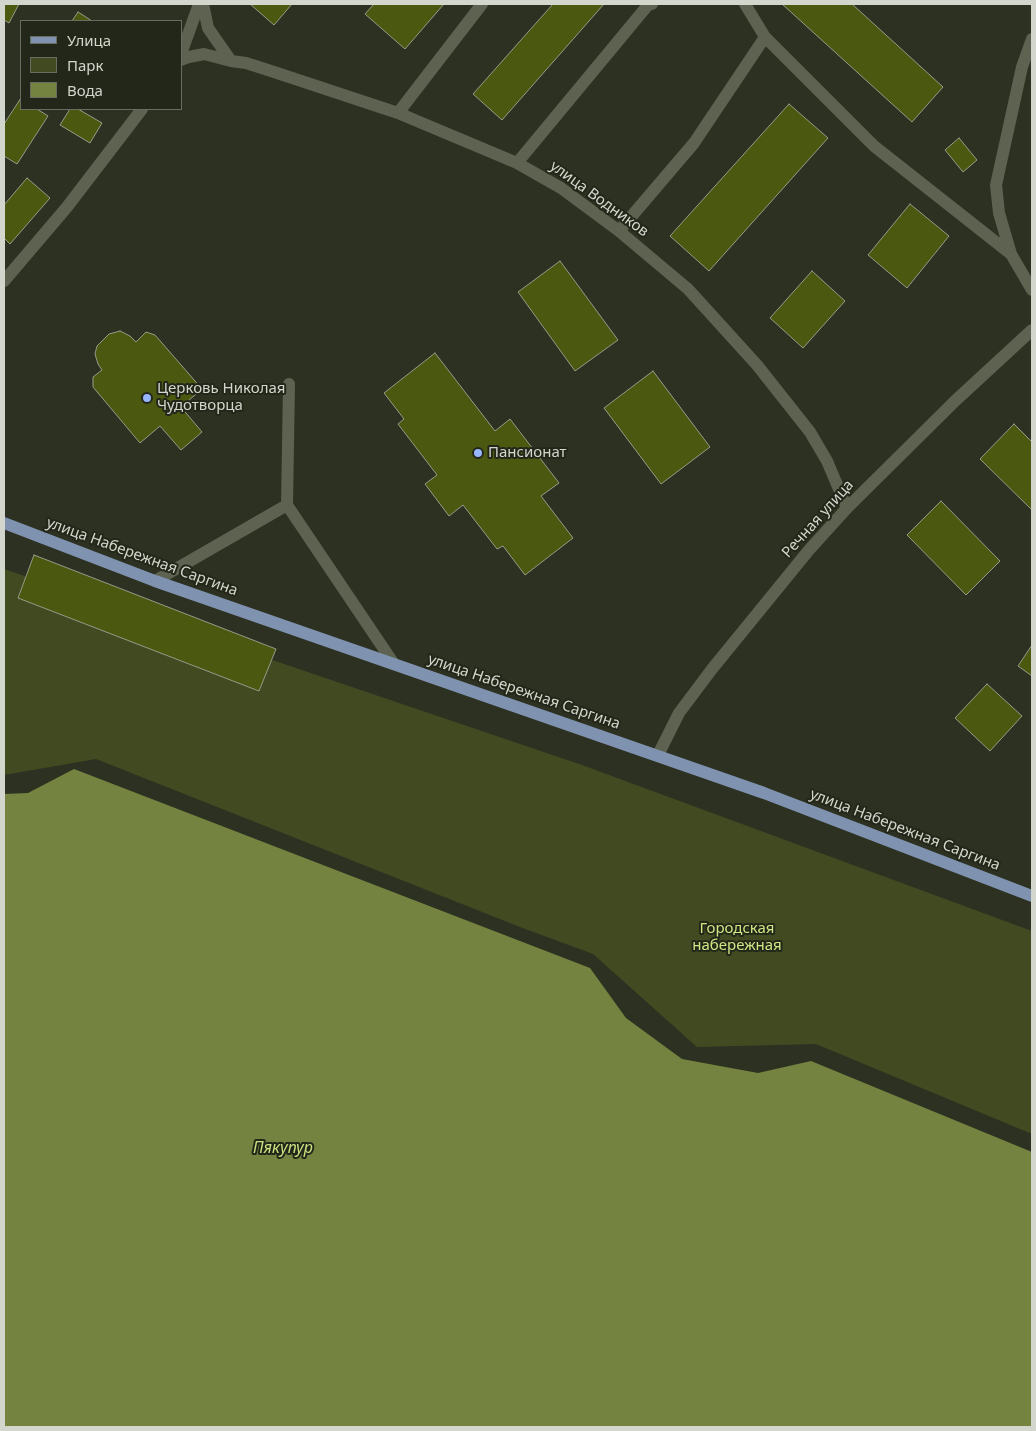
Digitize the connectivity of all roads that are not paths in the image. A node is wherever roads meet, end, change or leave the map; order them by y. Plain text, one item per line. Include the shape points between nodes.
1 (199, 4) edge
2 (203, 4) edge
3 (482, 4) edge
4 (652, 4) edge
5 (745, 4) edge
6 (765, 37) junction
7 (1032, 39) edge
8 (182, 51) edge
9 (182, 60) edge
10 (231, 61) junction
11 (141, 110) edge
12 (398, 113) junction
13 (517, 163) junction
14 (619, 231) junction
15 (1011, 254) junction
16 (4, 281) edge
17 (1032, 290) edge
18 (1032, 330) edge
19 (289, 384) dead end
20 (287, 505) junction
21 (847, 508) junction
22 (4, 523) edge
23 (155, 581) junction
24 (394, 664) junction
25 (658, 755) junction
26 (1032, 896) edge

1 - 8 street
2 - 10 street via 208,28
3 - 12 street
4 - 13 street
5 - 6 street
6 - 14 street via 694,143
6 - 15 street via 874,146
7 - 15 street via 1022,67 996,185 999,213
9 - 10 street, улица Водников via 204,54
10 - 12 street, улица Водников
11 - 16 street via 67,207
12 - 13 street, улица Водников
13 - 14 street, улица Водников via 561,188
14 - 21 street, улица Водников via 688,289 757,365 810,432 827,461
15 - 17 street
18 - 21 street, Речная улица
19 - 20 street
20 - 23 street
20 - 24 street
21 - 25 street, Речная улица via 712,669 679,713
22 - 23 main road, улица Набережная Саргина
23 - 24 main road, улица Набережная Саргина
24 - 25 main road, улица Набережная Саргина
25 - 26 main road, улица Набережная Саргина

